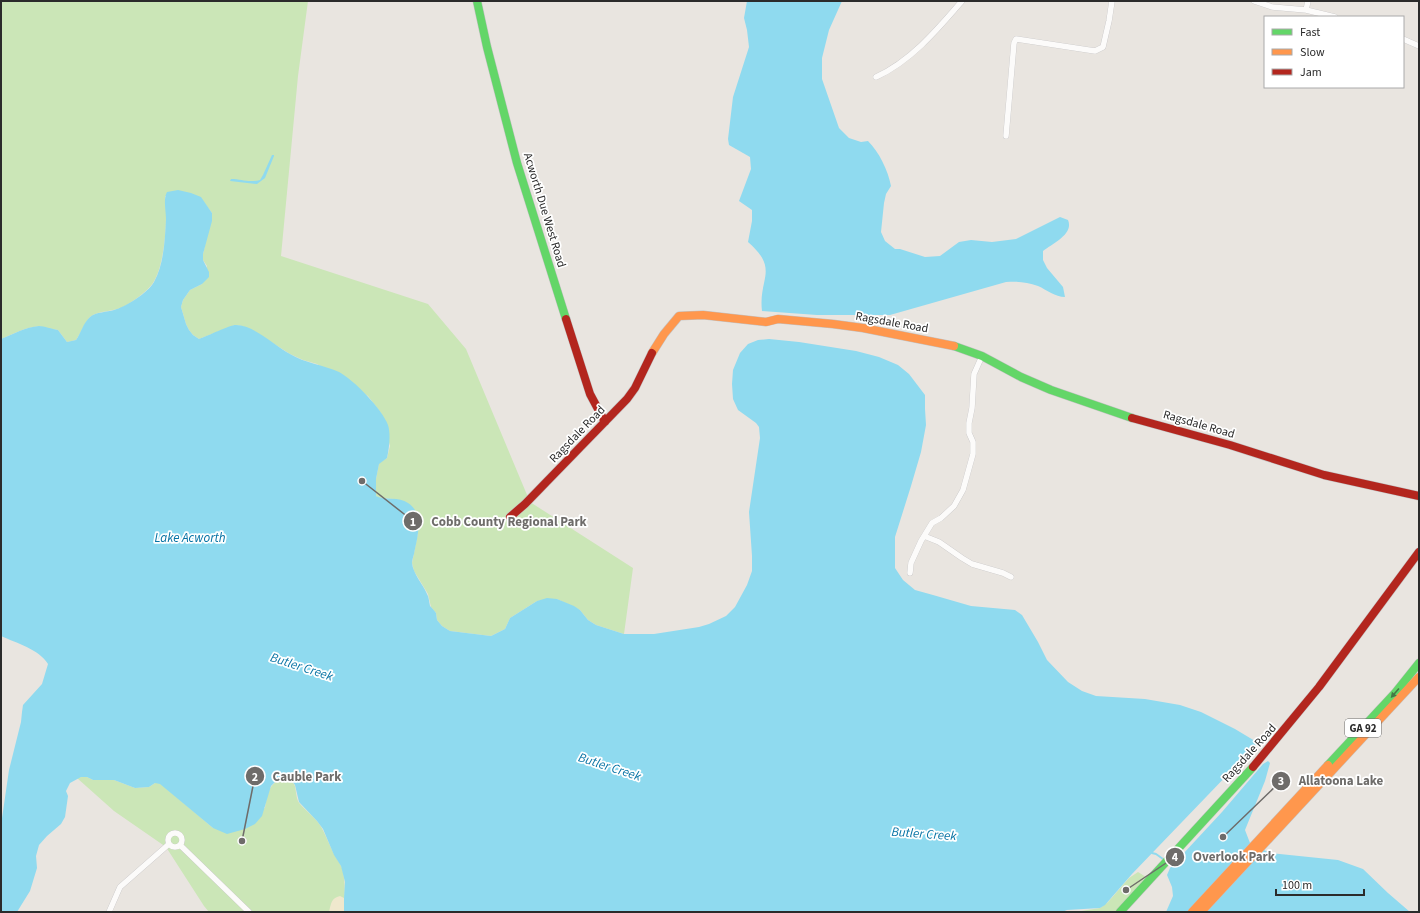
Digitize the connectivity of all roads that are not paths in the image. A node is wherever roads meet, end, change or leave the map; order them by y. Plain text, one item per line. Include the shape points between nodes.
1 (477, 1) edge
2 (962, 1) edge
3 (1112, 1) edge
4 (1254, 1) edge
5 (1308, 1) edge
6 (1306, 10) junction
7 (1331, 16) edge
8 (1404, 38) edge
9 (1419, 46) edge
10 (876, 77) dead end
11 (1006, 136) dead end
12 (982, 356) junction
13 (604, 422) junction
14 (1419, 496) edge
15 (510, 517) dead end
16 (924, 536) junction
17 (1419, 552) edge
18 (910, 573) dead end
19 (1011, 577) dead end
20 (1419, 663) edge
21 (1419, 677) edge
22 (1307, 793) junction
23 (169, 844) junction
24 (180, 844) junction
25 (109, 912) edge
26 (249, 912) edge
27 (1120, 912) edge
28 (1192, 912) edge
29 (1201, 912) edge

1 - 13 street, Acworth Due West Road via 517,163 590,394
2 - 10 street via 934,33 908,57 890,71
3 - 11 street via 1103,47 1095,51 1016,39
4 - 6 street
5 - 6 street
6 - 7 street
8 - 9 street
12 - 13 street, Ragsdale Road via 949,344 863,328 778,319 766,322 703,315 679,316 660,340 633,392
12 - 14 street, Ragsdale Road via 1020,377 1117,413 1324,475
12 - 16 street via 974,374 969,423 973,454 963,490 954,506 932,523
13 - 15 street, Ragsdale Road
16 - 18 street via 911,563
16 - 19 street via 939,542 972,564
17 - 27 street, Ragsdale Road via 1291,723
20 -> 22 street, GA 92
21 - 22 street, GA 92
22 - 28 street, GA 92
22 - 29 street, GA 92
23 - 24 street via 173,847
23 - 24 street via 168,838 174,833 179,834
23 - 25 street via 120,887
24 - 26 street

